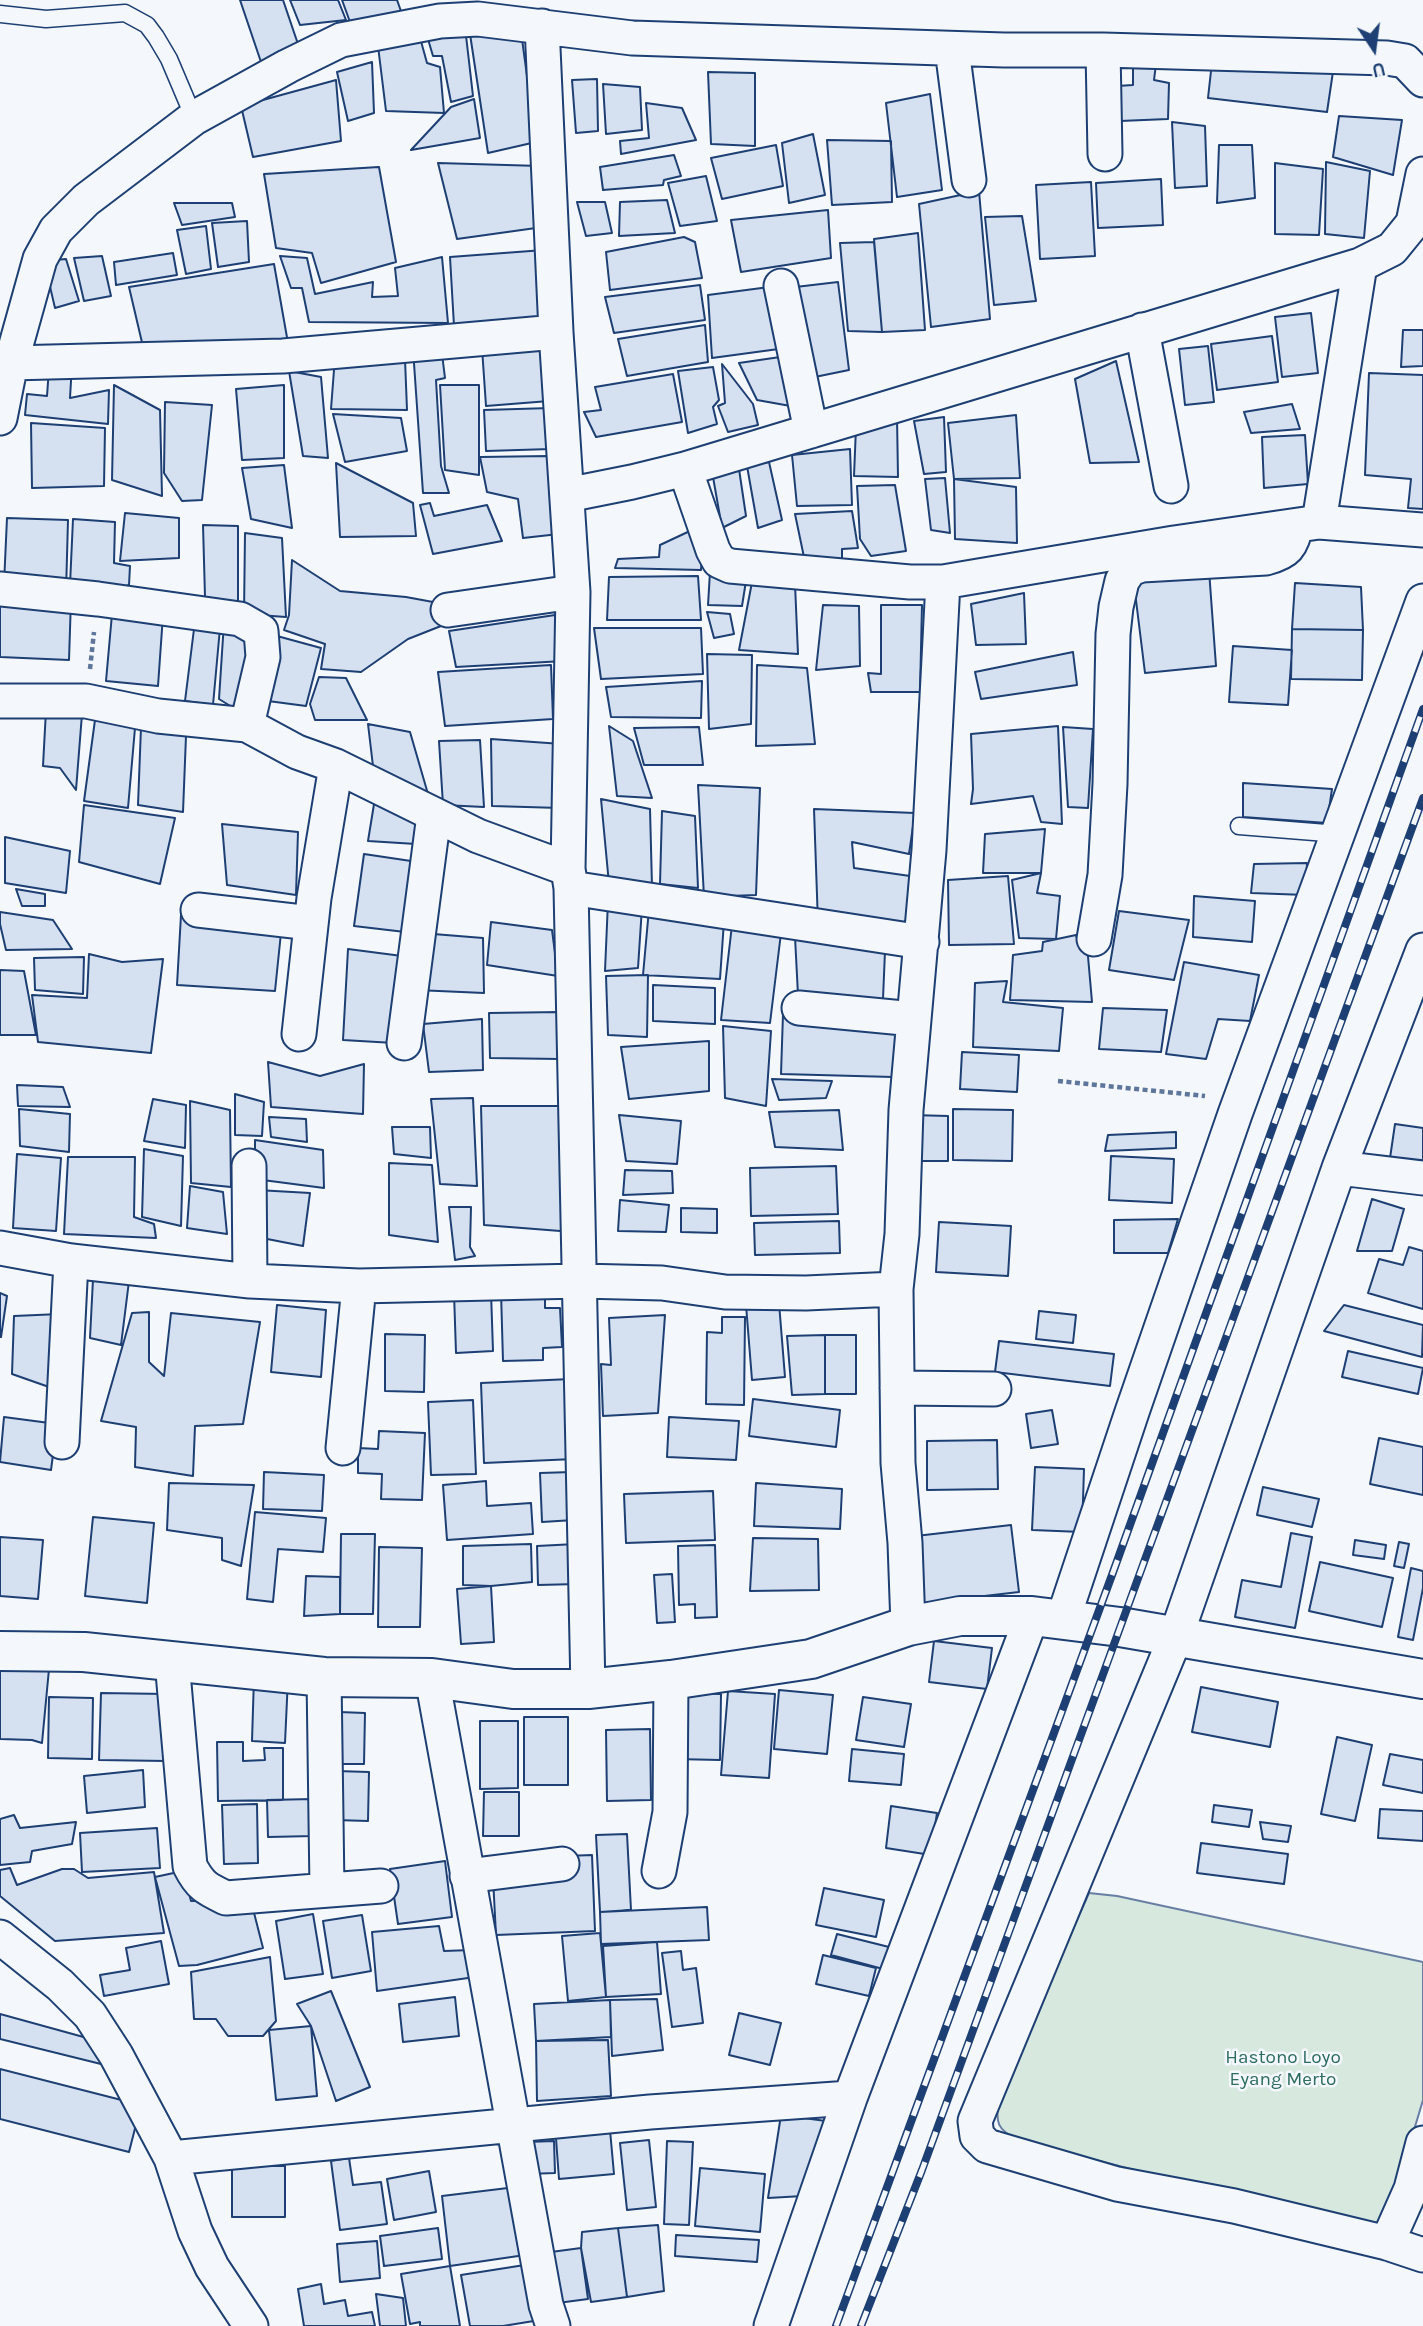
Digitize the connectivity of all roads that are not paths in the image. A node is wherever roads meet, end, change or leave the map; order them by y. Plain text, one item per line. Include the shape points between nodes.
1 (0, 14) edge
2 (542, 26) junction
3 (952, 49) junction
4 (1103, 50) junction
5 (1423, 80) edge
6 (194, 118) junction
7 (1105, 154) dead end
8 (1423, 174) edge
9 (969, 180) dead end
10 (1418, 223) edge
11 (1360, 265) junction
12 (781, 286) dead end
13 (1142, 330) junction
14 (556, 332) junction
15 (11, 363) junction
16 (0, 418) edge
17 (811, 430) junction
18 (685, 469) junction
19 (1171, 486) dead end
20 (567, 495) junction
21 (1307, 524) junction
22 (1423, 530) edge
23 (943, 582) junction
24 (0, 589) edge
25 (573, 592) junction
26 (1423, 601) edge
27 (448, 610) dead end
28 (0, 701) edge
29 (247, 725) junction
30 (336, 766) junction
31 (434, 815) junction
32 (1239, 826) dead end
33 (1339, 834) junction
34 (569, 878) junction
35 (198, 910) dead end
36 (311, 923) junction
37 (1094, 939) dead end
38 (922, 942) junction
39 (1423, 950) edge
40 (799, 1008) dead end
41 (914, 1018) junction
42 (299, 1034) dead end
43 (404, 1043) dead end
44 (249, 1167) dead end
45 (1339, 1168) junction
46 (1423, 1178) edge
47 (0, 1248) edge
48 (71, 1261) junction
49 (250, 1281) junction
50 (580, 1281) junction
51 (359, 1286) junction
52 (896, 1289) junction
53 (897, 1388) junction
54 (994, 1389) dead end
55 (62, 1442) dead end
56 (344, 1448) dead end
57 (1047, 1617) junction
58 (908, 1626) junction
59 (1176, 1636) junction
60 (0, 1650) edge
61 (172, 1661) junction
62 (324, 1678) junction
63 (432, 1678) junction
64 (1423, 1679) edge
65 (671, 1680) junction
66 (588, 1689) junction
67 (562, 1864) dead end
68 (659, 1871) dead end
69 (467, 1876) junction
70 (381, 1886) dead end
71 (327, 1889) junction
72 (0, 1937) edge
73 (850, 2098) junction
74 (513, 2126) junction
75 (1423, 2143) edge
76 (171, 2158) junction
77 (1387, 2243) junction
78 (1423, 2255) edge
79 (251, 2326) edge
80 (553, 2326) edge
81 (771, 2326) edge

1 - 6 lane via 46,19 125,13 147,25 156,37
2 - 3 street via 632,38
2 - 6 street via 478,19 440,21 341,40
2 - 14 street
3 - 4 street
3 - 9 street
4 - 5 street via 1387,58 1405,61
4 - 7 street
6 - 15 street via 86,201 56,230 40,259
8 - 10 street
10 - 11 street via 1392,249
11 - 13 street
11 - 21 street
12 - 17 street
13 - 17 street
13 - 19 street
14 - 15 street via 283,356
14 - 20 street
15 - 16 street
17 - 18 street
18 - 20 street
18 - 23 street via 713,550 719,561 730,566
20 - 25 street
21 - 22 street
21 - 23 street
21 - 37 street via 1279,554 1142,565 1130,569 1122,581 1113,634 1105,875
23 - 38 street
24 - 29 street via 240,619 257,627 263,657
25 - 27 street
25 - 34 street
26 - 33 street
28 - 29 street via 86,701 158,716
29 - 30 street via 297,752
30 - 31 street
30 - 36 street
31 - 34 street
31 - 43 street
32 - 33 lane
33 - 57 street via 1132,1412
34 - 38 street
34 - 50 street
35 - 36 street
36 - 42 street
38 - 41 street
39 - 45 street
40 - 41 street
41 - 52 street
44 - 49 street
45 - 46 street
45 - 59 street
47 - 48 street
48 - 49 street
48 - 55 street
49 - 51 street
50 - 51 street
50 - 52 street via 662,1283 725,1292
50 - 66 street
51 - 56 street
52 - 53 street
53 - 54 street
53 - 58 street
57 - 58 street via 960,1616
57 - 59 street
57 - 73 street
58 - 65 street via 811,1659
59 - 64 street
59 - 77 street via 975,2121 977,2136 987,2146 1117,2184
60 - 61 street
61 - 62 street
61 - 71 street via 190,1867 198,1882 226,1898
62 - 63 street
62 - 71 street
63 - 66 street via 513,1689
63 - 69 street
65 - 66 street
65 - 68 street via 670,1812
67 - 69 street
69 - 74 street
70 - 71 street
72 - 76 street via 90,2015
73 - 74 street
73 - 81 street
74 - 76 street
74 - 80 street
75 - 77 street
76 - 79 street via 206,2255
77 - 78 street

